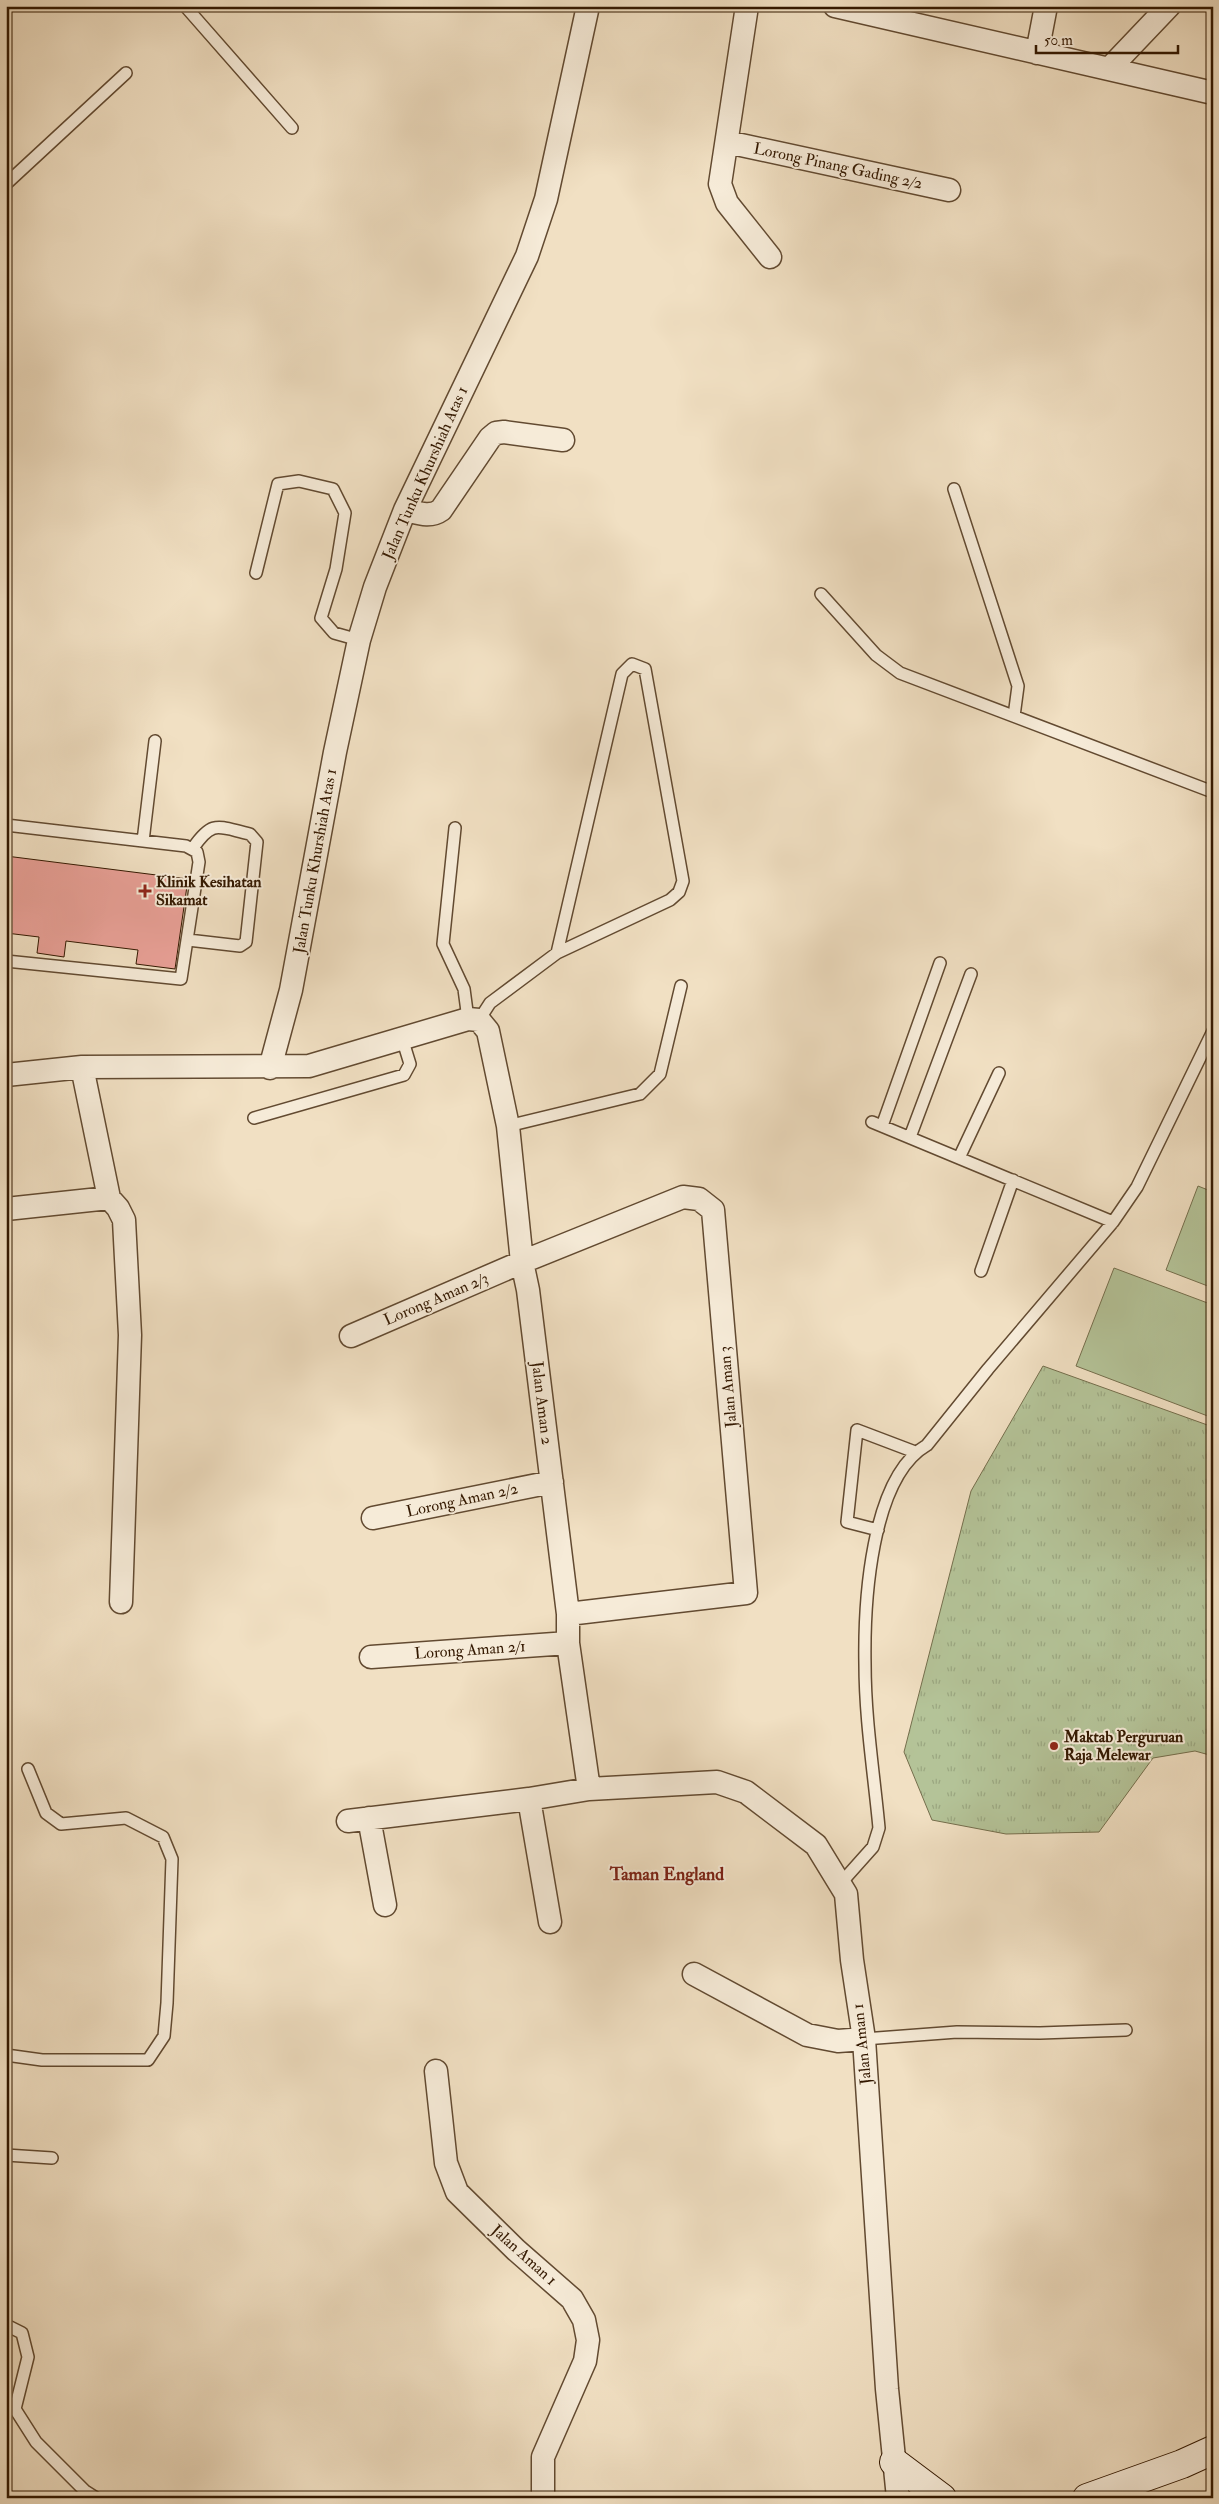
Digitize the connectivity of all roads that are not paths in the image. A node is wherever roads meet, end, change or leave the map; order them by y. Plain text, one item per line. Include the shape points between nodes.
1 (185, 6) edge
2 (588, 6) edge
3 (747, 6) edge
4 (835, 6) edge
5 (1046, 6) edge
6 (1169, 6) edge
7 (886, 11) edge
8 (1037, 53) junction
9 (1109, 69) junction
10 (126, 73) dead end
11 (1213, 93) edge
12 (292, 128) dead end
13 (727, 142) junction
14 (6, 184) edge
15 (949, 190) dead end
16 (770, 257) dead end
17 (563, 440) dead end
18 (954, 489) dead end
19 (405, 510) junction
20 (256, 573) dead end
21 (821, 594) dead end
22 (358, 640) junction
23 (1014, 716) junction
24 (155, 742) dead end
25 (1213, 792) edge
26 (6, 825) edge
27 (455, 828) dead end
28 (143, 841) junction
29 (193, 848) junction
30 (188, 940) junction
31 (557, 953) junction
32 (6, 961) edge
33 (940, 962) dead end
34 (971, 974) dead end
35 (681, 986) dead end
36 (474, 1019) junction
37 (1213, 1032) edge
38 (402, 1038) junction
39 (82, 1067) junction
40 (270, 1068) junction
41 (999, 1073) dead end
42 (6, 1075) edge
43 (254, 1118) dead end
44 (508, 1126) junction
45 (910, 1137) junction
46 (959, 1158) junction
47 (1013, 1180) junction
48 (109, 1198) junction
49 (6, 1209) edge
50 (1113, 1222) junction
51 (522, 1262) junction
52 (981, 1270) dead end
53 (351, 1336) dead end
54 (915, 1452) junction
55 (552, 1482) junction
56 (373, 1518) dead end
57 (878, 1530) junction
58 (121, 1602) dead end
59 (568, 1614) junction
60 (568, 1643) junction
61 (371, 1657) dead end
62 (28, 1769) dead end
63 (589, 1789) junction
64 (529, 1799) junction
65 (840, 1884) junction
66 (385, 1905) dead end
67 (550, 1922) dead end
68 (694, 1974) dead end
69 (1126, 2030) dead end
70 (864, 2039) junction
71 (6, 2055) edge
72 (436, 2072) dead end
73 (6, 2155) edge
74 (52, 2158) dead end
75 (6, 2325) edge
76 (11, 2405) edge
77 (1213, 2450) edge
78 (894, 2462) junction
79 (96, 2498) edge
80 (543, 2498) edge
81 (898, 2498) edge
82 (942, 2498) edge
83 (1087, 2498) edge

1 - 12 lane
2 - 19 street, Jalan Tunku Khurshiah Atas 1 via 546,199 527,256
3 - 13 street
4 - 7 street
5 - 8 street
6 - 9 street
7 - 8 street
8 - 9 street
9 - 11 street
10 - 14 lane
13 - 15 street, Lorong Pinang Gading 2/2
13 - 16 street via 720,184 727,203
17 - 19 street via 496,433 441,510 428,515
18 - 23 lane via 1018,686
19 - 22 street, Jalan Tunku Khurshiah Atas 1
20 - 22 lane via 278,484 299,481 333,489 345,513 336,569 321,618 334,633
21 - 23 lane via 876,656 900,673
22 - 40 street, Jalan Tunku Khurshiah Atas 1 via 334,752 291,990
23 - 25 lane
24 - 28 lane
26 - 28 lane
27 - 36 lane via 442,944 464,989
28 - 29 lane
29 - 30 lane via 199,862
29 - 30 lane via 206,830 213,828 250,834 257,842 246,942 240,946
30 - 32 lane via 181,979
31 - 31 lane via 670,900 679,892 683,881 645,669 632,664 622,674
31 - 36 lane via 490,1003
33 - 45 lane via 877,1124
34 - 45 lane
35 - 44 lane via 660,1074 640,1094
36 - 38 street
36 - 44 street, Jalan Aman 2 via 488,1031
37 - 50 lane via 1137,1186
38 - 40 street via 309,1066
38 - 43 lane via 410,1064 404,1075
39 - 40 street
39 - 42 street
39 - 48 street
41 - 46 lane
44 - 51 street, Jalan Aman 2
45 - 46 lane
46 - 47 lane
47 - 50 lane
47 - 52 lane
48 - 49 street
48 - 58 street via 124,1220 130,1335
50 - 54 lane via 927,1445
51 - 53 street, Lorong Aman 2/3
51 - 55 street, Jalan Aman 2
51 - 59 street, Jalan Aman 3 via 683,1197 699,1199 713,1210 746,1593
54 - 57 lane via 895,1478
54 - 57 lane via 857,1430 847,1522
55 - 56 street, Lorong Aman 2/2
55 - 59 street, Jalan Aman 2
57 - 65 lane via 866,1602 864,1665 879,1828 873,1847
59 - 60 street, Jalan Aman 2
60 - 61 street, Lorong Aman 2/1
60 - 63 street, Jalan Aman 2
62 - 71 lane via 46,1813 61,1824 126,1818 163,1837 172,1859 168,2002 164,2036 148,2060 42,2060
63 - 64 street, Jalan Aman 1
63 - 65 street, Jalan Aman 1 via 717,1782 746,1792 816,1845
64 - 66 street, Jalan Aman 1 via 358,1820
64 - 67 street
65 - 70 street, Jalan Aman 1 via 846,1894
68 - 70 street via 807,2035 838,2040
69 - 70 lane via 957,2032
70 - 78 street, Jalan Aman 1
72 - 80 street, Jalan Aman 1 via 446,2163 457,2192 572,2299 584,2320 588,2340 585,2361 543,2457
73 - 74 lane
75 - 76 lane via 22,2333 28,2357
76 - 79 lane via 36,2442
77 - 83 main road
78 - 81 street, Jalan Aman 1
78 - 82 main road

